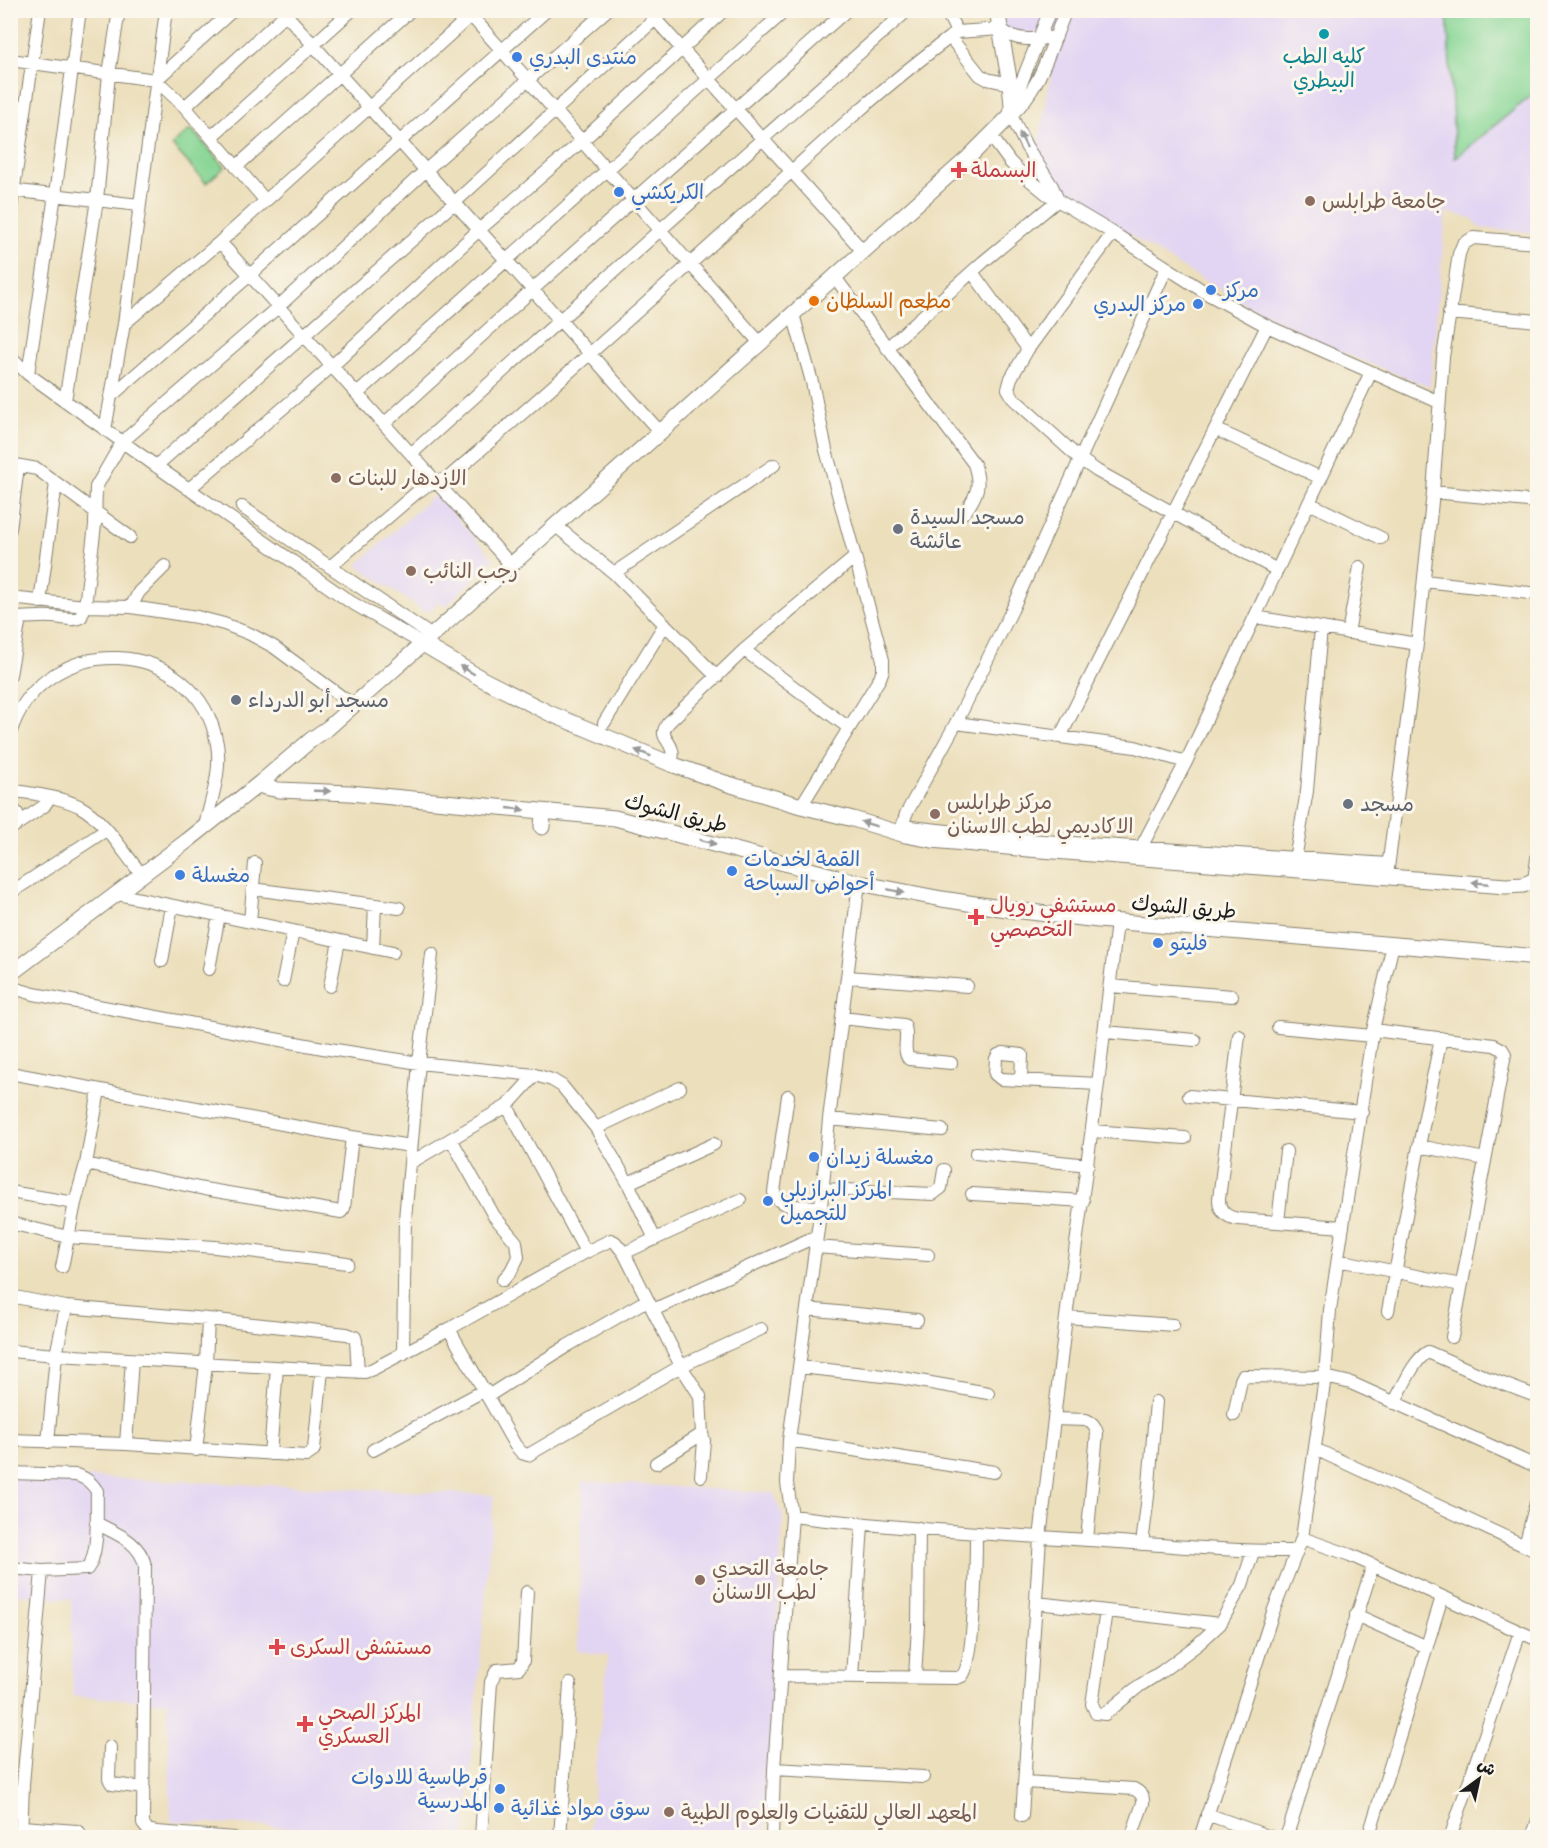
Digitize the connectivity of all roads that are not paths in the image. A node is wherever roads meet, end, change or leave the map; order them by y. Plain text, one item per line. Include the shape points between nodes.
1 (40, 10) edge
2 (80, 10) edge
3 (119, 10) edge
4 (233, 10) edge
5 (352, 10) edge
6 (411, 10) edge
7 (547, 10) edge
8 (607, 10) edge
9 (665, 10) edge
10 (724, 10) edge
11 (786, 10) edge
12 (847, 10) edge
13 (908, 10) edge
14 (998, 10) edge
15 (1050, 10) edge
16 (1066, 10) edge
17 (167, 12) edge
18 (286, 12) edge
19 (471, 12) edge
20 (947, 13) edge
21 (651, 15) edge
22 (1001, 29) junction
23 (953, 34) junction
24 (1056, 37) junction
25 (1038, 39) junction
26 (314, 46) junction
27 (681, 49) junction
28 (502, 51) junction
29 (10, 60) edge
30 (33, 63) junction
31 (1006, 65) junction
32 (72, 69) junction
33 (1026, 70) junction
34 (1042, 72) junction
35 (110, 74) junction
36 (339, 75) junction
37 (156, 80) junction
38 (709, 80) junction
39 (528, 81) junction
40 (1010, 84) junction
41 (185, 107) junction
42 (370, 108) junction
43 (735, 109) junction
44 (554, 110) junction
45 (1012, 110) junction
46 (991, 136) junction
47 (211, 137) junction
48 (763, 140) junction
49 (582, 141) junction
50 (400, 142) junction
51 (236, 167) junction
52 (425, 171) junction
53 (608, 171) junction
54 (791, 171) junction
55 (12, 190) edge
56 (55, 195) junction
57 (97, 200) junction
58 (1058, 200) junction
59 (266, 201) junction
60 (634, 201) junction
61 (454, 203) junction
62 (139, 205) junction
63 (10, 214) edge
64 (479, 230) junction
65 (660, 230) junction
66 (1113, 233) junction
67 (220, 242) junction
68 (1538, 243) edge
69 (863, 251) junction
70 (506, 261) junction
71 (690, 264) junction
72 (1166, 269) junction
73 (972, 272) junction
74 (250, 276) junction
75 (834, 276) junction
76 (532, 290) junction
77 (279, 307) junction
78 (1449, 313) junction
79 (793, 314) junction
80 (560, 321) junction
81 (1538, 321) edge
82 (124, 324) junction
83 (1267, 326) junction
84 (304, 335) junction
85 (760, 343) junction
86 (887, 348) junction
87 (1028, 349) junction
88 (590, 355) junction
89 (10, 356) edge
90 (332, 366) junction
91 (1371, 372) junction
92 (28, 374) junction
93 (357, 394) junction
94 (110, 397) junction
95 (65, 400) junction
96 (1439, 402) junction
97 (384, 424) junction
98 (1215, 429) junction
99 (105, 430) junction
100 (660, 432) junction
101 (122, 441) junction
102 (411, 454) junction
103 (1080, 459) junction
104 (14, 465) edge
105 (774, 465) dead end
106 (156, 466) junction
107 (1321, 478) junction
108 (56, 483) junction
109 (437, 483) junction
110 (189, 489) junction
111 (1433, 492) junction
112 (1309, 502) junction
113 (1538, 502) edge
114 (242, 507) dead end
115 (95, 512) junction
116 (965, 512) dead end
117 (1173, 514) junction
118 (555, 526) junction
119 (10, 529) edge
120 (130, 537) dead end
121 (1381, 538) dead end
122 (855, 557) junction
123 (165, 566) dead end
124 (512, 566) junction
125 (330, 567) junction
126 (1360, 567) dead end
127 (1277, 570) junction
128 (614, 573) junction
129 (1424, 580) junction
130 (1538, 594) edge
131 (10, 598) edge
132 (40, 602) junction
133 (85, 606) junction
134 (131, 607) junction
135 (15, 617) edge
136 (1255, 617) junction
137 (665, 624) junction
138 (1322, 628) junction
139 (1348, 633) junction
140 (14, 636) edge
141 (427, 640) junction
142 (1417, 644) junction
143 (744, 650) junction
144 (10, 675) edge
145 (717, 677) junction
146 (354, 706) junction
147 (604, 723) dead end
148 (956, 723) junction
149 (849, 728) junction
150 (10, 734) edge
151 (1060, 737) junction
152 (1186, 762) junction
153 (671, 764) junction
154 (262, 785) junction
155 (12, 793) edge
156 (50, 797) junction
157 (10, 806) edge
158 (801, 806) junction
159 (15, 826) edge
160 (205, 826) junction
161 (106, 830) junction
162 (901, 830) junction
163 (187, 841) junction
164 (1138, 852) junction
165 (1538, 852) edge
166 (255, 863) dead end
167 (1294, 863) junction
168 (1388, 870) junction
169 (142, 875) junction
170 (1536, 880) edge
171 (860, 883) junction
172 (253, 889) junction
173 (10, 893) edge
174 (117, 894) junction
175 (375, 905) junction
176 (172, 906) junction
177 (399, 908) dead end
178 (219, 915) junction
179 (250, 922) junction
180 (1117, 922) junction
181 (293, 931) junction
182 (339, 941) junction
183 (1393, 944) junction
184 (373, 948) junction
185 (393, 952) dead end
186 (432, 954) dead end
187 (1538, 957) edge
188 (162, 961) dead end
189 (209, 969) dead end
190 (10, 974) edge
191 (848, 977) junction
192 (283, 981) dead end
193 (330, 986) dead end
194 (967, 986) dead end
195 (1110, 986) junction
196 (10, 987) edge
197 (1232, 996) dead end
198 (842, 1018) junction
199 (1278, 1027) dead end
200 (1105, 1032) junction
201 (1373, 1033) junction
202 (1239, 1036) dead end
203 (1441, 1038) junction
204 (1195, 1040) dead end
205 (419, 1063) junction
206 (951, 1063) dead end
207 (10, 1072) edge
208 (535, 1075) junction
209 (1022, 1080) dead end
210 (1098, 1084) junction
211 (680, 1088) dead end
212 (99, 1090) junction
213 (788, 1096) dead end
214 (1189, 1096) dead end
215 (1232, 1100) junction
216 (507, 1106) junction
217 (1362, 1112) junction
218 (829, 1119) junction
219 (596, 1128) junction
220 (942, 1130) dead end
221 (1092, 1131) junction
222 (351, 1137) junction
223 (1185, 1138) dead end
224 (451, 1139) junction
225 (714, 1144) dead end
226 (411, 1146) junction
227 (1419, 1146) junction
228 (1286, 1151) dead end
229 (976, 1153) dead end
230 (1485, 1159) junction
231 (410, 1163) junction
232 (86, 1164) junction
233 (1088, 1165) junction
234 (944, 1170) dead end
235 (628, 1184) junction
236 (823, 1189) junction
237 (10, 1192) edge
238 (972, 1194) dead end
239 (740, 1200) dead end
240 (1083, 1201) junction
241 (75, 1203) junction
242 (821, 1208) junction
243 (1278, 1222) junction
244 (10, 1223) edge
245 (1343, 1227) junction
246 (68, 1237) junction
247 (655, 1239) junction
248 (816, 1241) junction
249 (585, 1252) junction
250 (624, 1253) junction
251 (928, 1256) dead end
252 (1338, 1260) junction
253 (347, 1263) dead end
254 (62, 1267) dead end
255 (1396, 1272) junction
256 (503, 1280) dead end
257 (1461, 1285) junction
258 (10, 1296) edge
259 (650, 1305) junction
260 (66, 1307) junction
261 (807, 1309) junction
262 (1388, 1311) dead end
263 (1066, 1317) junction
264 (208, 1319) junction
265 (917, 1320) dead end
266 (1173, 1325) dead end
267 (449, 1329) junction
268 (761, 1329) dead end
269 (1452, 1337) dead end
270 (10, 1351) edge
271 (403, 1354) junction
272 (56, 1356) junction
273 (132, 1360) junction
274 (206, 1364) junction
275 (681, 1366) junction
276 (800, 1367) junction
277 (277, 1368) junction
278 (322, 1370) junction
279 (358, 1372) junction
280 (1325, 1377) junction
281 (486, 1393) junction
282 (988, 1393) dead end
283 (1538, 1397) edge
284 (1156, 1402) dead end
285 (1394, 1403) junction
286 (1234, 1415) dead end
287 (1054, 1419) junction
288 (702, 1434) junction
289 (10, 1440) edge
290 (789, 1440) junction
291 (48, 1442) junction
292 (126, 1444) junction
293 (1315, 1449) junction
294 (196, 1450) junction
295 (373, 1450) dead end
296 (270, 1454) junction
297 (656, 1463) dead end
298 (1538, 1467) edge
299 (994, 1472) dead end
300 (10, 1473) edge
301 (701, 1476) dead end
302 (1538, 1495) edge
303 (792, 1516) junction
304 (96, 1523) junction
305 (862, 1525) junction
306 (919, 1528) junction
307 (976, 1533) junction
308 (1040, 1538) junction
309 (1302, 1538) junction
310 (1087, 1540) junction
311 (1142, 1544) junction
312 (1525, 1546) junction
313 (1297, 1551) junction
314 (1253, 1552) junction
315 (1538, 1552) edge
316 (1373, 1565) junction
317 (10, 1568) edge
318 (42, 1571) junction
319 (527, 1592) dead end
320 (1442, 1597) junction
321 (1037, 1603) junction
322 (1106, 1611) junction
323 (1356, 1615) junction
324 (1220, 1624) junction
325 (1520, 1632) junction
326 (1538, 1640) edge
327 (1427, 1647) junction
328 (782, 1676) junction
329 (852, 1677) junction
330 (915, 1677) junction
331 (570, 1684) dead end
332 (110, 1747) dead end
333 (774, 1769) junction
334 (923, 1777) dead end
335 (17, 1782) edge
336 (1025, 1782) junction
337 (144, 1788) junction
338 (1207, 1814) junction
339 (1022, 1816) dead end
340 (1538, 1820) edge
341 (22, 1832) edge
342 (148, 1834) edge
343 (233, 1837) edge
344 (78, 1838) edge
345 (481, 1838) edge
346 (560, 1838) edge
347 (772, 1838) edge
348 (1131, 1838) edge
349 (1200, 1838) edge
350 (1273, 1838) edge
351 (1285, 1838) edge
352 (1368, 1838) edge
353 (1450, 1838) edge
354 (1532, 1838) edge

1 - 30 street
2 - 32 street
3 - 35 street
4 - 37 street
5 - 26 street
6 - 36 street
7 - 28 street
8 - 39 street
9 - 21 street
10 - 27 street
11 - 38 street
12 - 43 street
13 - 48 street
14 - 22 main road
15 - 25 street
16 - 24 street
17 - 37 street
18 - 26 street
18 - 41 street
19 - 28 street
19 - 42 street
20 - 23 street
21 - 27 street
21 - 44 street
22 - 23 street
22 - 25 street via 1015,38
22 - 31 main road
23 - 40 street via 980,75
23 - 54 street
24 - 25 street
24 - 34 street
25 - 33 street
26 - 36 street
26 - 47 street
27 - 38 street
27 - 49 street
28 - 39 street
28 - 50 street
29 - 30 street
30 - 32 street
30 - 55 street
31 - 33 street
31 - 40 main road
32 - 35 street
32 - 56 street
33 - 34 street
33 - 45 street
34 - 45 street via 1033,90
35 - 37 street
35 - 57 street
36 - 42 street
36 - 51 street
37 - 41 street
37 - 62 street
38 - 43 street
38 - 53 street
39 - 44 street
39 - 52 street
40 - 45 main road
41 - 47 street
42 - 50 street
42 - 59 street
43 - 48 street
43 - 60 street
44 - 49 street
44 - 61 street
45 - 46 main road
58 -> 45 street via 1026,146
46 - 58 street via 1019,171
46 - 69 main road
47 - 51 street
48 - 54 street
48 - 65 street
49 - 53 street
49 - 64 street
50 - 52 street
50 - 74 street
51 - 59 street
52 - 61 street
52 - 77 street
53 - 60 street
53 - 70 street
54 - 69 street
54 - 71 street
55 - 56 street
55 - 63 street
56 - 57 street
56 - 92 street
57 - 62 street
57 - 95 street
58 - 66 street
58 - 73 street
59 - 67 street
60 - 65 street
60 - 76 street
61 - 64 street
61 - 84 street
62 - 82 street
64 - 70 street
64 - 90 street
65 - 71 street
65 - 80 street
66 - 72 street
66 - 87 street
67 - 74 street
67 - 82 street
68 - 78 street via 1478,238 1468,241 1461,249
69 - 75 main road
70 - 76 street
70 - 93 street
71 - 85 street
71 - 88 street
72 - 83 street
72 - 103 street
73 - 86 street
73 - 87 street
74 - 77 street
74 - 94 street
75 - 79 main road
75 - 86 street
76 - 80 street
76 - 97 street
77 - 84 street
77 - 101 street
78 - 81 street
78 - 96 street
79 - 85 main road
79 - 122 street
80 - 88 street
80 - 102 street
82 - 94 street
83 - 91 street
83 - 98 street
84 - 90 street
84 - 106 street
85 - 100 main road
86 - 116 street via 974,464 978,489
87 - 103 street via 1008,389
88 - 100 street
88 - 109 street via 448,478
89 - 92 street
90 - 93 street
90 - 110 street
91 - 96 street
91 - 107 street
92 - 95 street
93 - 97 street
94 - 99 street
95 - 99 street
96 - 111 street
97 - 102 street
98 - 107 street
98 - 117 street
99 - 101 street
100 - 118 main road
101 - 106 street
101 - 115 street via 96,487
102 - 109 street
103 - 117 street
103 - 148 street
104 - 108 street via 34,468
104 - 119 street
105 - 128 street
106 - 110 street
107 - 112 street
108 - 115 street
108 - 132 street
109 - 124 street
109 - 125 street via 416,493
110 - 141 street via 349,601
111 - 113 street
111 - 129 street
112 - 121 street
112 - 127 street
114 - 125 street
115 - 120 street
115 - 133 street
117 - 127 street
117 - 151 street
118 - 124 main road
118 - 128 street
122 - 143 street
122 - 149 street via 883,666 880,678
123 - 134 street
124 - 141 main road
125 - 141 street
126 - 139 street
127 - 136 street
128 - 137 street
129 - 130 street
129 - 142 street
131 - 132 street
132 - 133 street
133 - 134 street
133 - 135 street via 83,614 75,620
134 - 146 street via 211,620 250,634 286,655
135 - 140 street
136 - 138 street
136 - 152 street
137 - 145 street
137 - 147 street
138 - 139 street
138 - 167 street via 1307,791
139 - 142 street
140 - 144 street
141 - 146 main road
153 -> 141 main road, طريق الشوك via 541,710 484,680
142 - 168 street
143 - 145 street
143 - 149 street
145 - 153 street via 666,726 665,738 673,751
146 - 154 main road
148 - 151 street
148 - 162 street
149 - 158 street
150 - 160 street via 23,706 40,686 61,671 90,660 120,658 155,666 185,685 202,706 213,729 218,763
151 - 152 street via 1135,747
152 - 164 street
153 - 158 main road, طريق الشوك
154 - 160 main road
154 - 163 main road via 211,829
154 -> 171 main road, طريق الشوك via 543,820 602,816
155 - 156 street
156 - 159 street via 44,806
156 - 161 street via 78,806
157 - 159 street via 17,813
162 -> 158 main road, طريق الشوك
160 - 163 main road
161 - 169 street
161 - 173 street
162 - 164 main road, طريق الشوك via 932,840
163 - 169 main road
164 - 167 main road, طريق الشوك
165 - 170 street
166 - 172 street
167 - 168 main road, طريق الشوك
170 -> 168 main road, طريق الشوك via 1517,886
169 - 174 main road
171 -> 180 main road, طريق الشوك via 1014,910
171 - 191 street
172 - 175 street
172 - 179 street
174 - 176 street
174 - 190 main road
175 - 177 street
175 - 184 street
176 - 178 street
176 - 188 street
178 - 179 street
178 - 189 street
179 - 181 street
180 - 183 main road, طريق الشوك
180 - 195 street
181 - 182 street
181 - 192 street
182 - 184 street
182 - 193 street
183 - 187 main road, طريق الشوك
183 - 201 street
184 - 185 street
186 - 205 street
191 - 194 street
191 - 198 street
195 - 197 street
195 - 200 street
196 - 205 street
198 - 206 street via 904,1025 909,1059
198 - 218 street
199 - 201 street
200 - 204 street
200 - 210 street
201 - 203 street
201 - 217 street
202 - 215 street
203 - 227 street
203 - 230 street via 1494,1045 1504,1051
205 - 208 street
205 - 226 street
207 - 212 street
208 - 216 street
208 - 219 street via 562,1086
209 - 210 street
210 - 221 street
211 - 219 street
212 - 222 street
212 - 232 street
213 - 242 street via 775,1197 783,1204
214 - 215 street
215 - 217 street
215 - 243 street via 1219,1199 1221,1210 1231,1218
216 - 224 street
216 - 249 street
217 - 245 street
218 - 220 street
218 - 236 street
219 - 235 street
221 - 223 street
221 - 233 street
222 - 226 street
222 - 232 street via 341,1212
224 - 231 street
224 - 256 street via 494,1216 516,1242 518,1257
225 - 235 street
226 - 231 street
227 - 230 street
227 - 255 street
228 - 243 street
229 - 233 street
230 - 257 street
231 - 271 street
232 - 241 street
233 - 240 street
234 - 236 street via 940,1188 933,1194
235 - 247 street
236 - 242 street
237 - 241 street
238 - 240 street
239 - 247 street
240 - 263 street
241 - 246 street
242 - 248 street
243 - 245 street
244 - 246 street
245 - 252 street
246 - 253 street via 215,1247
246 - 254 street
247 - 250 street
248 - 251 street
248 - 259 street
248 - 261 street
249 - 250 street via 611,1240
249 - 267 street
250 - 259 street
252 - 255 street
252 - 280 street
255 - 257 street
255 - 262 street
257 - 269 street
258 - 260 street
259 - 275 street
259 - 281 street
260 - 264 street
260 - 272 street
261 - 265 street
261 - 276 street
263 - 266 street
263 - 287 street
264 - 274 street
264 - 279 street via 352,1336 356,1341
267 - 271 street
267 - 281 street
268 - 275 street
270 - 272 street
271 - 279 street via 374,1369
272 - 273 street
272 - 291 street
273 - 274 street
273 - 292 street
274 - 277 street
274 - 294 street
275 - 281 street via 528,1455 515,1445
275 - 288 street via 700,1396
276 - 282 street via 914,1379
276 - 290 street
277 - 278 street
277 - 296 street
278 - 279 street
278 - 296 street via 312,1452 306,1456
280 - 285 street via 1351,1383
280 - 286 street via 1243,1377
280 - 293 street
281 - 295 street
283 - 285 street via 1428,1352 1417,1362
284 - 311 street
285 - 298 street
287 - 308 street
287 - 310 street via 1086,1420 1096,1428
288 - 297 street
288 - 301 street
289 - 291 street
290 - 299 street
290 - 303 street via 787,1483
291 - 292 street
292 - 294 street
293 - 309 street
293 - 312 street
294 - 296 street
300 - 304 street via 84,1478 97,1491
302 - 312 street
303 - 305 street
303 - 328 street
304 - 318 street via 92,1564 87,1569
304 - 337 street via 133,1543 143,1554 145,1565
305 - 306 street
305 - 329 street
306 - 307 street
306 - 330 street
307 - 308 street
307 - 330 street via 966,1672 957,1678
308 - 310 street
308 - 321 street
309 - 313 street
309 - 316 street
310 - 311 street
311 - 314 street
312 - 315 street
313 - 314 street
313 - 338 street
314 - 324 street via 1242,1585
316 - 320 street
316 - 323 street
317 - 318 street
318 - 335 street
319 - 345 street via 523,1661 519,1668 497,1670 490,1682
320 - 325 street
320 - 327 street
321 - 322 street
321 - 336 street
322 - 324 street
322 - 324 street via 1092,1704 1100,1715
323 - 327 street
323 - 351 street
325 - 326 street
325 - 353 street
327 - 352 street
328 - 329 street
328 - 333 street
329 - 330 street
331 - 346 street
332 - 337 street via 112,1784
333 - 334 street
333 - 347 street
335 - 341 street
336 - 339 street
336 - 348 street via 1138,1791 1143,1803
337 - 342 street via 143,1822
338 - 349 street
338 - 350 street
340 - 354 street
341 - 344 street via 79,1832
342 - 343 street

